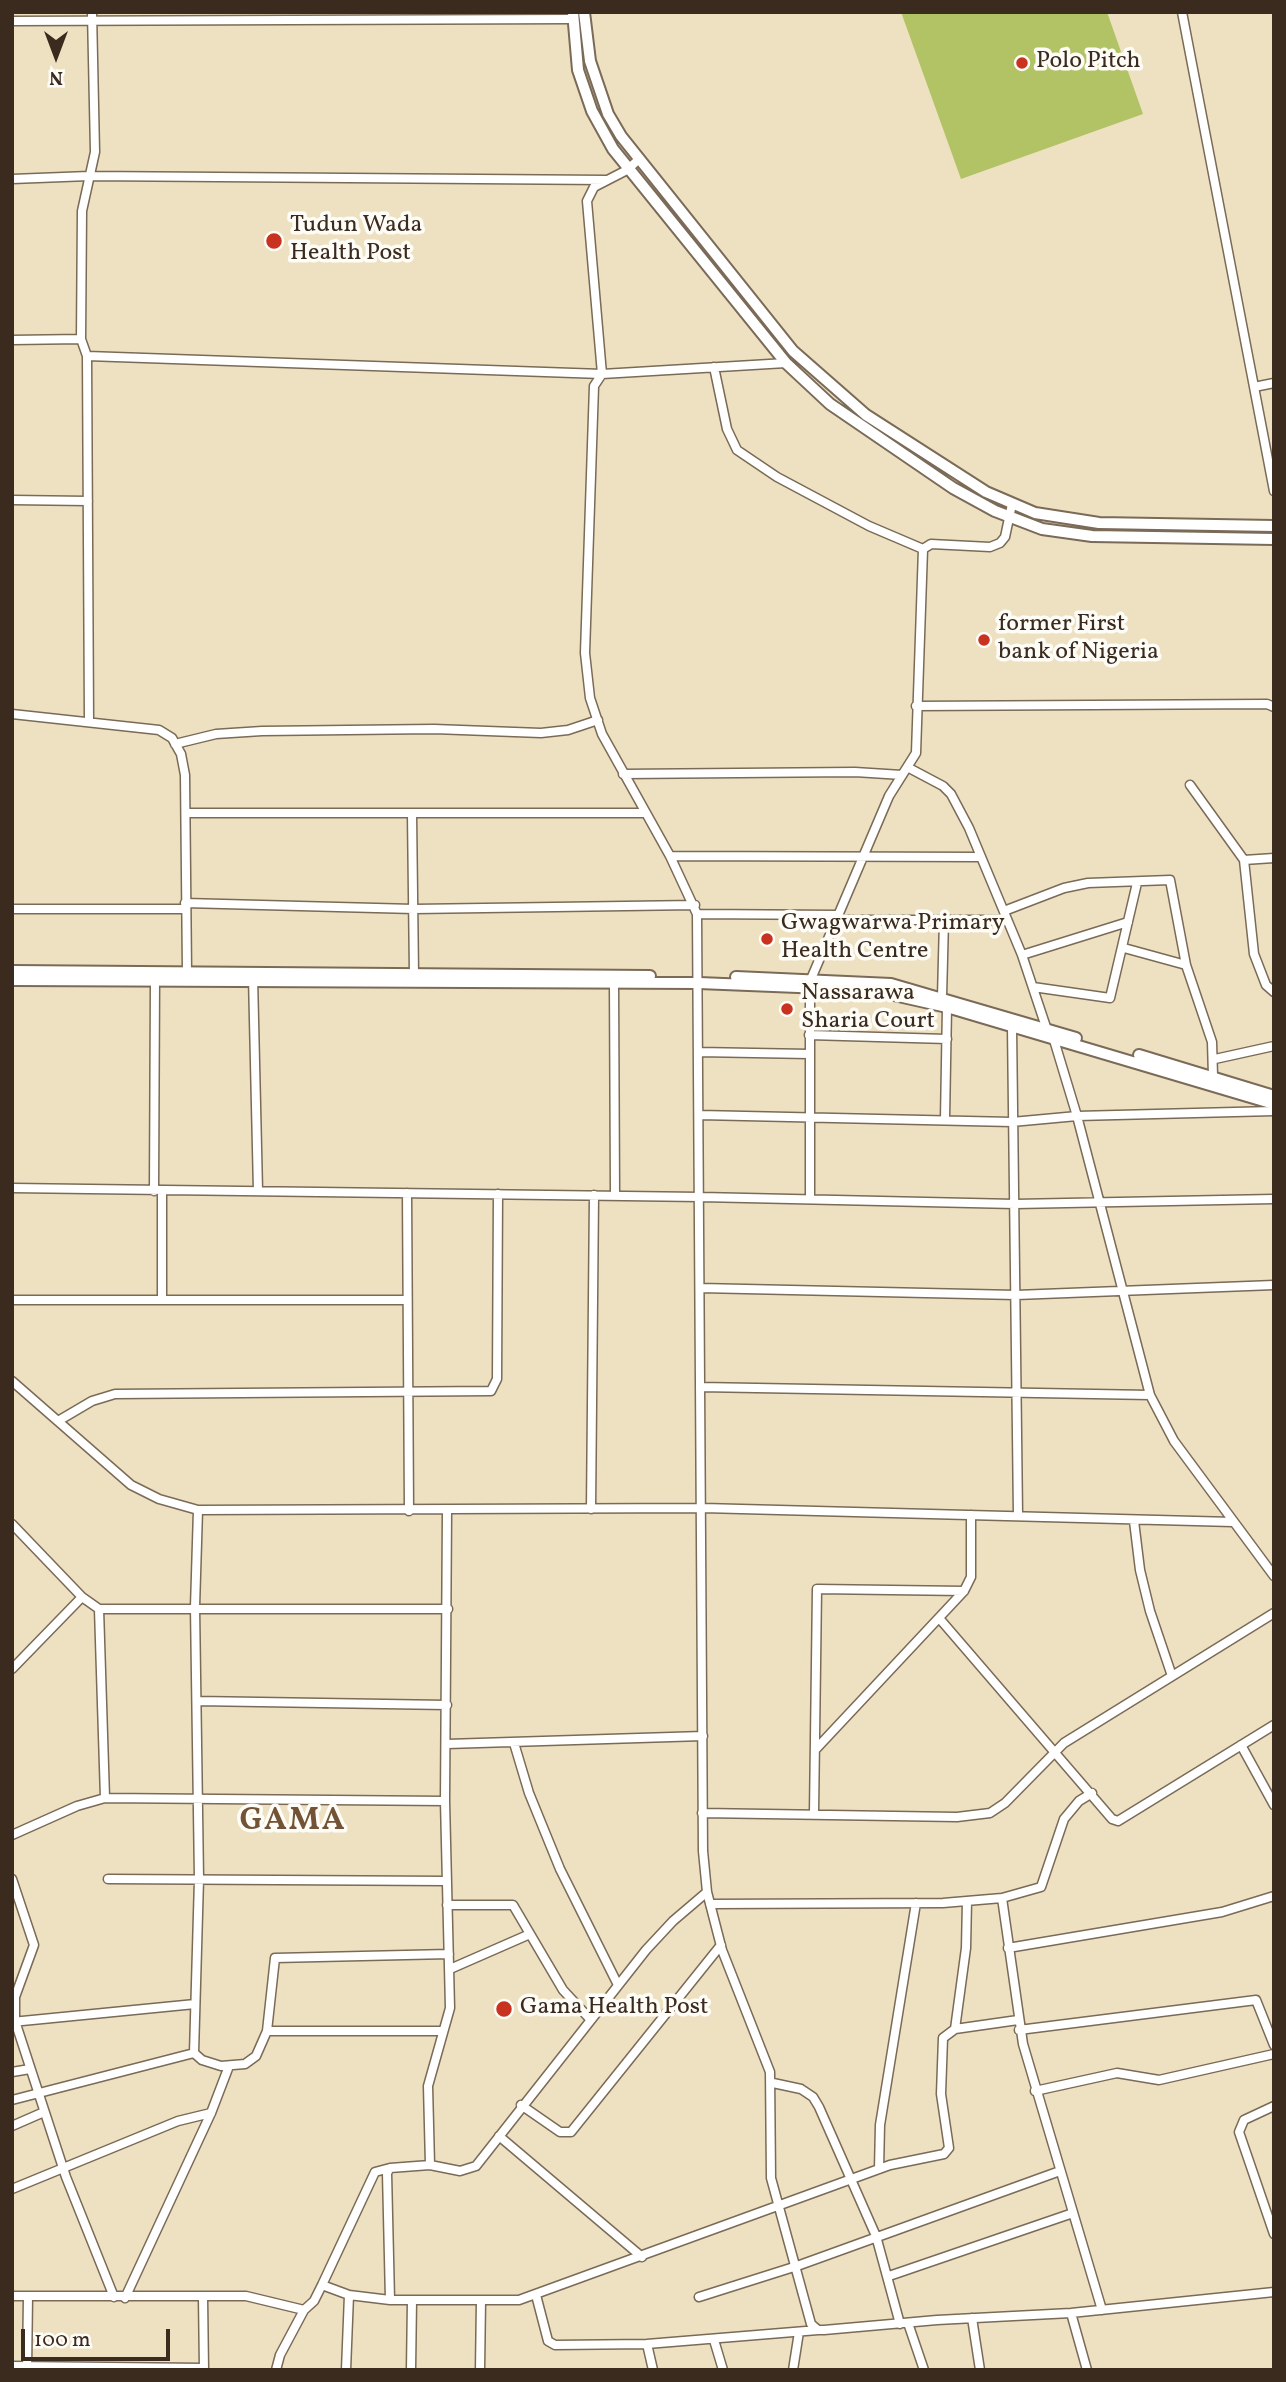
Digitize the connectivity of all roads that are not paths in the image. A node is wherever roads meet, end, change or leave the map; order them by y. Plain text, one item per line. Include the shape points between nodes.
1 (584, 12) edge
2 (1182, 12) edge
3 (92, 16) edge
4 (573, 16) edge
5 (12, 21) edge
6 (638, 160) junction
7 (628, 170) junction
8 (89, 176) junction
9 (12, 179) edge
10 (610, 180) junction
11 (12, 340) edge
12 (81, 340) junction
13 (87, 356) junction
14 (786, 362) junction
15 (714, 367) junction
16 (602, 374) junction
17 (1274, 383) edge
18 (1254, 387) junction
19 (1274, 491) edge
20 (12, 500) edge
21 (88, 501) junction
22 (1012, 504) junction
23 (1009, 517) junction
24 (1274, 526) edge
25 (1274, 539) edge
26 (923, 549) junction
27 (916, 706) junction
28 (1274, 707) edge
29 (12, 714) edge
30 (598, 720) junction
31 (89, 722) junction
32 (174, 744) junction
33 (909, 768) junction
34 (623, 774) junction
35 (902, 775) junction
36 (1190, 785) dead end
37 (186, 813) junction
38 (646, 813) junction
39 (412, 814) junction
40 (862, 855) junction
41 (670, 856) junction
42 (981, 857) junction
43 (1274, 858) edge
44 (1244, 860) junction
45 (1138, 883) junction
46 (185, 906) junction
47 (12, 908) edge
48 (414, 909) junction
49 (696, 909) junction
50 (1004, 911) junction
51 (837, 917) junction
52 (944, 920) junction
53 (1007, 920) junction
54 (1128, 922) junction
55 (1124, 948) junction
56 (1022, 955) junction
57 (1186, 965) junction
58 (12, 971) edge
59 (187, 972) junction
60 (414, 975) junction
61 (253, 977) junction
62 (12, 980) edge
63 (155, 980) junction
64 (699, 980) junction
65 (614, 983) junction
66 (810, 983) junction
67 (1033, 986) junction
68 (1274, 992) edge
69 (944, 1002) junction
70 (1012, 1027) junction
71 (809, 1035) junction
72 (1051, 1035) junction
73 (947, 1039) junction
74 (1274, 1046) edge
75 (699, 1052) junction
76 (809, 1054) junction
77 (1215, 1059) junction
78 (1213, 1076) junction
79 (1274, 1096) edge
80 (1274, 1104) edge
81 (1274, 1111) edge
82 (700, 1115) junction
83 (1077, 1116) junction
84 (809, 1118) junction
85 (945, 1119) junction
86 (1012, 1122) junction
87 (12, 1188) edge
88 (158, 1191) junction
89 (258, 1191) junction
90 (407, 1193) junction
91 (498, 1194) junction
92 (594, 1195) junction
93 (615, 1195) junction
94 (701, 1196) junction
95 (810, 1199) junction
96 (1274, 1199) edge
97 (1100, 1202) junction
98 (1015, 1204) junction
99 (1274, 1285) edge
100 (700, 1288) junction
101 (1124, 1293) junction
102 (1016, 1295) junction
103 (12, 1300) edge
104 (162, 1300) junction
105 (408, 1300) junction
106 (13, 1382) edge
107 (699, 1387) junction
108 (408, 1393) junction
109 (1017, 1393) junction
110 (1150, 1395) junction
111 (58, 1422) junction
112 (703, 1508) junction
113 (591, 1509) junction
114 (198, 1510) junction
115 (409, 1511) junction
116 (447, 1511) junction
117 (971, 1515) junction
118 (1017, 1515) junction
119 (1134, 1521) junction
120 (1233, 1522) junction
121 (13, 1526) edge
122 (1270, 1563) edge
123 (1274, 1576) edge
124 (964, 1591) junction
125 (82, 1597) junction
126 (195, 1607) junction
127 (99, 1609) junction
128 (448, 1609) junction
129 (1274, 1613) edge
130 (939, 1618) junction
131 (12, 1669) edge
132 (1172, 1676) junction
133 (197, 1701) junction
134 (447, 1705) junction
135 (1274, 1725) edge
136 (704, 1736) junction
137 (514, 1743) junction
138 (447, 1744) junction
139 (1241, 1745) junction
140 (815, 1751) junction
141 (1055, 1751) junction
142 (1091, 1793) junction
143 (105, 1798) junction
144 (195, 1800) junction
145 (445, 1801) junction
146 (1274, 1805) edge
147 (702, 1813) junction
148 (814, 1813) junction
149 (12, 1835) edge
150 (12, 1879) edge
151 (107, 1879) dead end
152 (199, 1879) junction
153 (446, 1881) junction
154 (707, 1892) junction
155 (1274, 1896) edge
156 (1002, 1898) junction
157 (967, 1901) junction
158 (916, 1903) junction
159 (17, 1904) edge
160 (710, 1904) junction
161 (447, 1905) junction
162 (530, 1934) junction
163 (721, 1945) junction
164 (1009, 1948) junction
165 (449, 1954) junction
166 (450, 1969) junction
167 (618, 1985) junction
168 (195, 2004) junction
169 (590, 2019) junction
170 (1018, 2020) junction
171 (13, 2021) edge
172 (955, 2029) junction
173 (1019, 2029) junction
174 (267, 2032) junction
175 (443, 2032) junction
176 (1274, 2045) edge
177 (194, 2053) junction
178 (1274, 2054) edge
179 (229, 2066) junction
180 (30, 2069) junction
181 (12, 2072) edge
182 (773, 2083) junction
183 (1035, 2091) junction
184 (37, 2093) junction
185 (12, 2101) edge
186 (521, 2105) junction
187 (1274, 2106) edge
188 (44, 2112) junction
189 (211, 2113) junction
190 (12, 2126) edge
191 (499, 2137) junction
192 (430, 2165) junction
193 (63, 2168) junction
194 (390, 2168) junction
195 (880, 2169) junction
196 (1060, 2171) junction
197 (852, 2181) junction
198 (12, 2189) edge
199 (778, 2208) junction
200 (1073, 2213) junction
201 (1274, 2234) edge
202 (876, 2236) junction
203 (642, 2257) junction
204 (797, 2266) junction
205 (889, 2276) junction
206 (322, 2285) junction
207 (1274, 2292) edge
208 (349, 2295) junction
209 (537, 2295) junction
210 (12, 2296) edge
211 (28, 2296) junction
212 (114, 2297) junction
213 (203, 2297) junction
214 (699, 2297) dead end
215 (125, 2298) junction
216 (390, 2300) junction
217 (481, 2300) junction
218 (412, 2301) junction
219 (304, 2310) junction
220 (1102, 2310) junction
221 (1071, 2313) junction
222 (972, 2318) junction
223 (904, 2323) junction
224 (818, 2330) junction
225 (799, 2332) junction
226 (714, 2340) junction
227 (648, 2344) junction
228 (12, 2366) edge
229 (27, 2368) edge
230 (204, 2369) edge
231 (276, 2370) edge
232 (346, 2370) edge
233 (411, 2370) edge
234 (480, 2370) edge
235 (653, 2370) edge
236 (723, 2370) edge
237 (793, 2370) edge
238 (924, 2370) edge
239 (980, 2370) edge
240 (1087, 2370) edge

1 - 6 street via 590,61 608,114
2 - 18 street
3 - 4 street
3 - 5 street
3 - 8 street via 94,152
4 - 7 street via 584,90
6 - 7 street
6 - 22 street via 815,373 877,422 962,478
7 - 10 street
7 - 14 street
8 - 9 street
8 - 10 street
8 - 12 street via 82,211
10 - 16 street via 594,187 587,201
11 - 12 street
12 - 13 street
13 - 16 street
13 - 21 street
14 - 15 street
14 - 23 street via 856,423 953,488
15 - 16 street
15 - 26 street via 727,429 737,450 869,526
16 - 30 street via 594,386 585,609 590,698
17 - 18 street
18 - 19 street
20 - 21 street
21 - 31 street
22 - 23 street
22 - 24 street via 1060,519 1099,523
23 - 25 street via 1042,529 1091,536
23 - 26 street via 1000,543 990,547 931,544
26 - 27 street
27 - 28 street
27 - 33 street via 919,741
29 - 31 street
30 - 32 street via 541,733 262,731 216,734
30 - 34 street
31 - 32 street via 159,730
32 - 37 street via 185,775
33 - 35 street
33 - 42 street via 951,794
34 - 35 street
34 - 38 street
35 - 40 street
36 - 44 street
37 - 39 street
37 - 46 street
38 - 39 street
38 - 41 street
39 - 48 street
40 - 41 street
40 - 42 street
40 - 51 street
41 - 49 street
42 - 50 street
43 - 44 street
44 - 68 street via 1254,954 1266,985
45 - 50 street via 1114,881 1064,888
45 - 54 street
45 - 57 street via 1168,879 1173,883
46 - 47 street
46 - 48 street
46 - 59 street
48 - 49 street
48 - 60 street
49 - 51 street
49 - 64 street
50 - 53 street
51 - 52 street
51 - 66 street
52 - 53 street
52 - 69 street
53 - 56 street
54 - 55 street
54 - 56 street
55 - 57 street
55 - 67 street via 1110,998
56 - 67 street
57 - 77 street
58 - 59 street
59 - 61 street
60 - 61 street
60 - 64 street
61 - 63 street
61 - 65 street
61 - 89 street
62 - 63 street
63 - 88 street
64 - 65 street
64 - 66 street
64 - 75 street
65 - 93 street
66 - 69 street via 891,984
66 - 71 street
67 - 72 street
69 - 70 street
69 - 72 street
69 - 73 street
70 - 72 street
70 - 86 street
71 - 73 street
71 - 76 street
72 - 78 street
72 - 80 street
72 - 83 street
73 - 85 street
74 - 77 street
75 - 76 street
75 - 82 street
76 - 84 street
77 - 78 street
78 - 79 street
81 - 83 street
82 - 84 street
82 - 94 street
83 - 86 street
83 - 97 street
84 - 85 street
84 - 95 street
85 - 86 street
86 - 98 street
87 - 88 street
88 - 89 street
88 - 104 street
89 - 90 street
90 - 91 street
90 - 105 street
91 - 92 street
91 - 108 street via 496,1384 485,1393
92 - 93 street
92 - 113 street
93 - 94 street
94 - 95 street
94 - 100 street
95 - 98 street
96 - 97 street
97 - 98 street
97 - 101 street
98 - 102 street
99 - 101 street
100 - 102 street
100 - 107 street
101 - 102 street
101 - 110 street
102 - 109 street
103 - 104 street
104 - 105 street
105 - 108 street
106 - 111 street
107 - 109 street
107 - 112 street
108 - 111 street via 115,1394 92,1401
108 - 115 street
109 - 110 street
109 - 118 street
110 - 120 street via 1174,1441
111 - 114 street via 131,1485
112 - 113 street
112 - 117 street
112 - 136 street
113 - 116 street
114 - 115 street
114 - 126 street
115 - 116 street
116 - 128 street
117 - 118 street
117 - 124 street via 971,1577
118 - 119 street
119 - 120 street
119 - 132 street via 1150,1611
120 - 122 street
121 - 125 street
122 - 123 street
124 - 130 street
124 - 140 street via 817,1589
125 - 127 street
125 - 131 street
126 - 127 street
126 - 128 street
126 - 133 street
127 - 143 street
128 - 134 street
129 - 132 street
130 - 140 street
130 - 141 street
132 - 141 street
133 - 134 street
133 - 144 street
134 - 138 street
135 - 139 street
136 - 137 street
136 - 147 street
137 - 138 street
137 - 167 street via 560,1869
138 - 145 street
139 - 142 street via 1118,1821
139 - 146 street
140 - 148 street
141 - 142 street
141 - 148 street via 1005,1803 980,1816
142 - 156 street via 1064,1819 1041,1887
143 - 144 street
143 - 149 street
144 - 145 street
144 - 152 street
145 - 153 street
147 - 148 street
147 - 154 street
150 - 159 street
151 - 152 street
152 - 153 street
152 - 168 street
153 - 161 street
154 - 160 street
154 - 167 street via 673,1921
155 - 164 street via 1222,1913
156 - 157 street
156 - 164 street
157 - 158 street
157 - 172 street
158 - 160 street
158 - 195 street via 880,2125
159 - 171 street via 34,1945 15,1997
160 - 163 street
161 - 162 street via 509,1903
161 - 165 street
162 - 166 street
162 - 169 street via 563,1990
163 - 182 street
163 - 186 street via 571,2132 560,2132
164 - 170 street
165 - 166 street
165 - 174 street via 275,1958
166 - 175 street via 450,2013
167 - 169 street
168 - 171 street
168 - 177 street
169 - 186 street
170 - 172 street
170 - 173 street
171 - 180 street
172 - 195 street via 943,2038 941,2053 948,2152
173 - 176 street via 1256,2000
173 - 183 street
174 - 175 street
174 - 179 street via 256,2056 245,2064
175 - 192 street via 428,2085
177 - 179 street via 212,2064
177 - 184 street
178 - 183 street via 1159,2080 1116,2073
179 - 189 street
180 - 181 street
180 - 184 street
182 - 197 street via 801,2089 813,2097
182 - 199 street via 769,2156
183 - 196 street
184 - 185 street
184 - 188 street
186 - 191 street
187 - 201 street via 1244,2120 1239,2132
188 - 190 street
188 - 193 street
189 - 193 street via 178,2120
189 - 215 street
191 - 192 street via 469,2170
191 - 203 street
192 - 194 street
193 - 198 street
193 - 212 street
194 - 206 street via 374,2172
194 - 216 street
195 - 197 street
196 - 200 street
196 - 202 street
197 - 199 street
197 - 202 street
199 - 203 street
199 - 204 street
200 - 205 street
200 - 220 street
202 - 204 street
202 - 205 street
203 - 209 street
204 - 214 street
204 - 224 street via 811,2324
205 - 223 street
206 - 208 street
206 - 219 street
207 - 220 street
208 - 216 street
208 - 232 street
209 - 217 street via 512,2301
209 - 227 street via 550,2344
210 - 211 street
211 - 212 street
211 - 229 street
212 - 215 street
213 - 215 street
213 - 219 street via 246,2296
213 - 230 street
216 - 218 street
217 - 218 street
217 - 234 street
218 - 233 street
219 - 231 street
220 - 221 street
221 - 222 street
221 - 240 street
222 - 223 street
222 - 239 street
223 - 224 street
223 - 238 street
224 - 225 street
225 - 226 street
225 - 237 street
226 - 227 street
226 - 236 street
227 - 235 street
228 - 229 street
229 - 230 street

